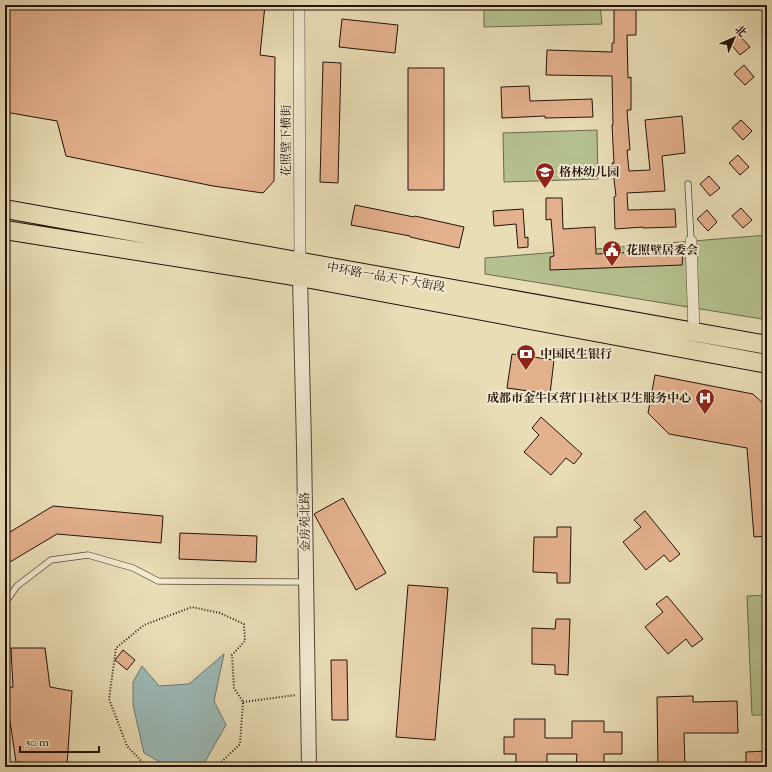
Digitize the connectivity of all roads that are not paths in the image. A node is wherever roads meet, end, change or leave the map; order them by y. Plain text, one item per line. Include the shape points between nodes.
1 (299, 5) edge
2 (688, 184) dead end
3 (5, 209) edge
4 (5, 230) edge
5 (691, 241) joint
6 (300, 269) junction
7 (694, 332) junction
8 (767, 345) edge
9 (767, 364) edge
10 (306, 582) junction
11 (5, 603) edge
12 (308, 767) edge

1 - 6 street, 花照壁下横街
2 - 5 lane
3 - 6 main road, 中环路一品天下大街段
4 - 6 main road, 中环路一品天下大街段
5 - 7 street
6 - 7 main road, 中环路一品天下大街段
6 - 9 main road, 中环路一品天下大街段
6 - 10 street, 金房苑北路
7 - 8 main road, 中环路一品天下大街段
10 - 11 lane via 158,581 133,568 88,555 51,560 18,586
10 - 12 street, 金房苑北路

